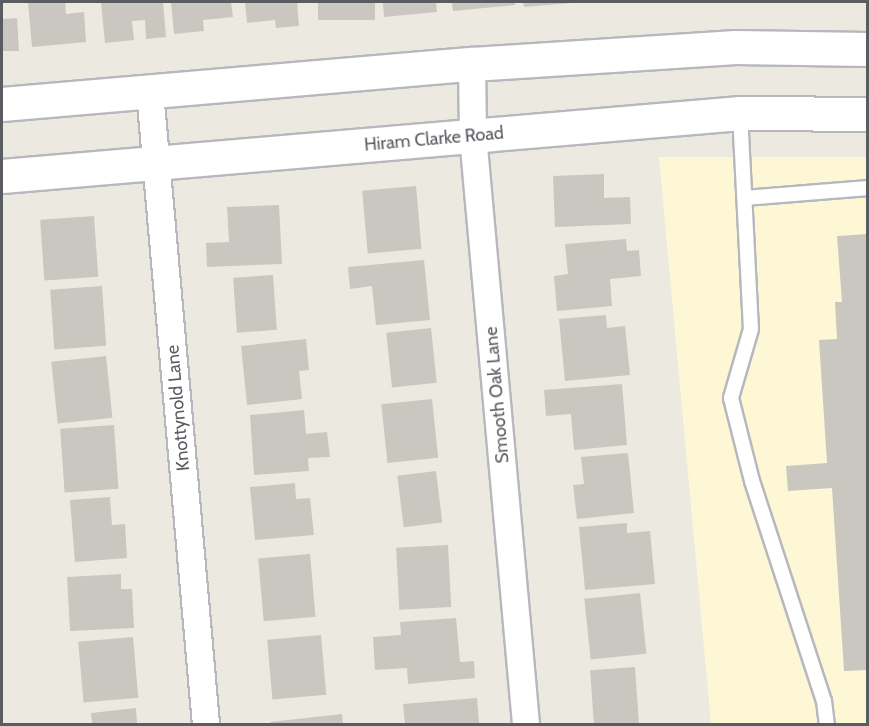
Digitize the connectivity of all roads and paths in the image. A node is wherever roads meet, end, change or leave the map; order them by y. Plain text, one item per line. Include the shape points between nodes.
1 (867, 49) edge
2 (472, 64) junction
3 (150, 92) junction
4 (2, 104) edge
5 (740, 113) junction
6 (867, 114) edge
7 (473, 136) junction
8 (157, 163) junction
9 (2, 176) edge
10 (867, 188) edge
11 (745, 198) junction
12 (206, 724) edge
13 (526, 724) edge
14 (827, 724) edge

1 - 2 street via 735,47
2 - 3 street
2 - 7 street, Smooth Oak Lane
3 - 4 street
3 - 8 street, Knottynold Lane
5 - 6 street, Hiram Clarke Road
5 - 7 street, Hiram Clarke Road
5 - 11 lane
7 - 8 street, Hiram Clarke Road
7 - 13 street, Smooth Oak Lane
8 - 9 street, Hiram Clarke Road
8 - 12 street, Knottynold Lane
10 - 11 lane
11 - 14 lane via 751,329 731,398 752,481 824,701

